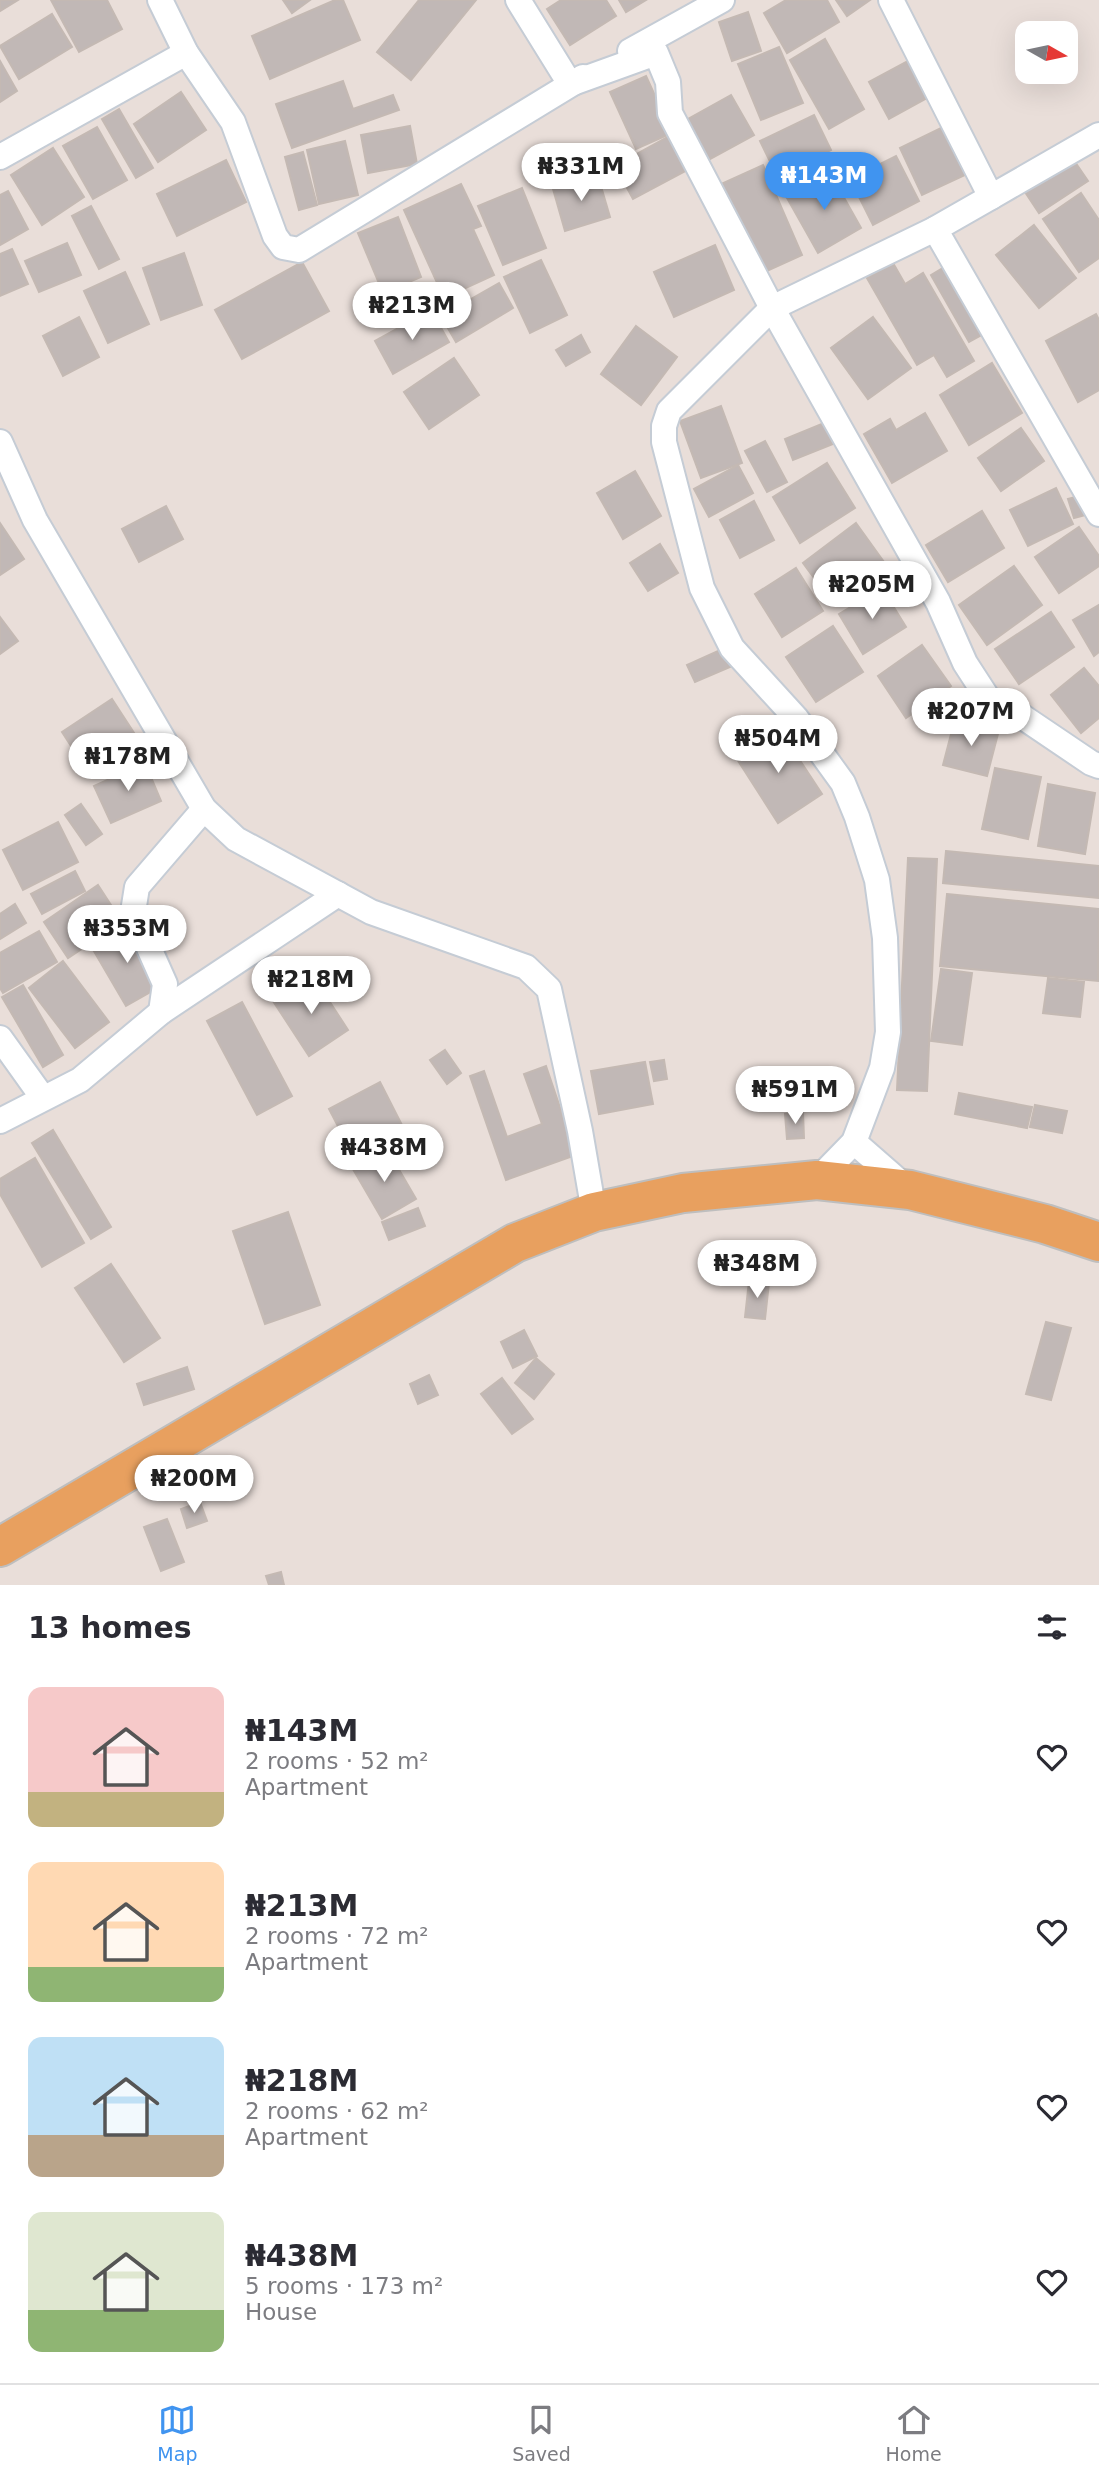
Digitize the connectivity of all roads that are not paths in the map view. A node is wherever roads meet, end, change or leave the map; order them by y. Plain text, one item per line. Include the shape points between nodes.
1 (160, 0) edge
2 (518, 0) edge
3 (722, 0) edge
4 (891, 0) edge
5 (186, 53) junction
6 (570, 84) junction
7 (1099, 135) edge
8 (0, 157) edge
9 (991, 197) junction
10 (935, 229) junction
11 (772, 308) junction
12 (0, 442) edge
13 (1099, 514) edge
14 (1099, 766) edge
15 (204, 809) junction
16 (338, 894) junction
17 (161, 1012) junction
18 (0, 1038) edge
19 (43, 1098) junction
20 (0, 1121) edge
21 (854, 1142) junction
22 (817, 1180) junction
23 (910, 1190) junction
24 (594, 1212) junction
25 (1099, 1242) edge
26 (0, 1547) edge

1 - 5 street
2 - 6 street
3 - 6 street
4 - 9 street
5 - 6 street via 233,122 275,236 284,247 299,250
5 - 8 street
6 - 11 street via 656,53 668,82 670,113
7 - 9 street
9 - 10 street
10 - 11 street
10 - 13 street
11 - 14 street via 989,700 1011,709
11 - 21 street via 669,411 664,442 702,588 732,649 796,718 843,783 877,880 885,938 888,1032 882,1068
12 - 15 street via 36,520
15 - 16 street via 236,839
15 - 17 street via 137,887 133,912 164,984
16 - 17 street
16 - 24 street via 371,912 526,967 549,989
17 - 19 street via 80,1080
18 - 19 street
19 - 20 street
21 - 22 street
21 - 23 street
22 - 23 main road
22 - 24 main road via 683,1193
23 - 25 main road
24 - 26 main road via 515,1243

